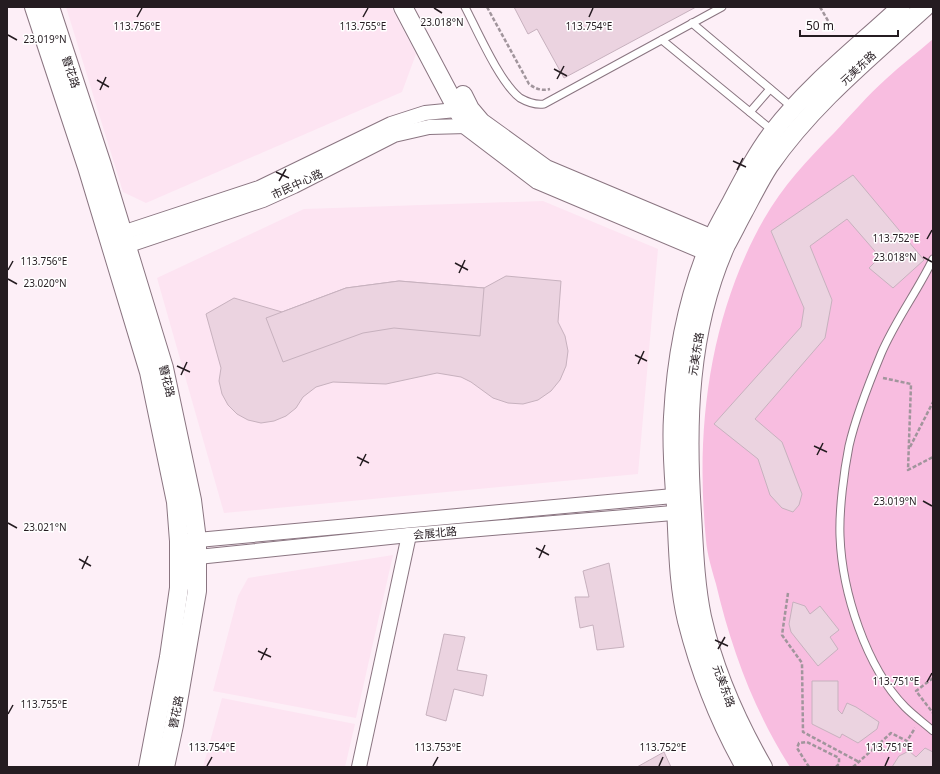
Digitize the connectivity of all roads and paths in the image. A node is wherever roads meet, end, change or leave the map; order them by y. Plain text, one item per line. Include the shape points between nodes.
1 (34, 7) edge
2 (50, 7) edge
3 (403, 7) edge
4 (415, 7) edge
5 (465, 7) edge
6 (487, 7) edge
7 (722, 7) edge
8 (820, 7) edge
9 (901, 7) edge
10 (925, 7) edge
11 (692, 23) junction
12 (834, 31) dead end
13 (662, 40) junction
14 (553, 88) dead end
15 (770, 89) junction
16 (794, 109) junction
17 (464, 110) junction
18 (750, 112) junction
19 (474, 124) junction
20 (774, 132) junction
21 (117, 242) junction
22 (717, 248) junction
23 (933, 259) edge
24 (883, 378) dead end
25 (933, 402) edge
26 (909, 449) junction
27 (933, 457) edge
28 (683, 503) junction
29 (408, 535) junction
30 (188, 540) junction
31 (197, 557) junction
32 (180, 559) junction
33 (788, 593) dead end
34 (933, 678) edge
35 (933, 713) edge
36 (920, 720) junction
37 (933, 731) edge
38 (859, 762) junction
39 (148, 767) edge
40 (165, 767) edge
41 (359, 767) edge
42 (745, 767) edge
43 (763, 767) edge
44 (809, 767) edge
45 (836, 767) edge
46 (853, 767) edge

1 - 21 street, 簪花路 via 87,167
2 - 21 street, 簪花路
3 - 17 street
4 - 17 street
5 - 13 lane via 499,71 512,89 520,97 537,105 544,104
6 - 14 path via 529,84 535,89
7 - 11 lane
8 - 12 path
9 - 16 street, 元美东路
10 - 22 street, 元美东路 via 829,95 788,140
11 - 13 lane
11 - 15 lane
13 - 18 lane
15 - 16 lane
15 - 18 lane
16 - 20 street, 元美东路
17 - 19 street
17 - 21 street, 市民中心路 via 426,113 390,124 259,188
18 - 20 lane
19 - 21 street, 市民中心路 via 429,127 394,135 263,200
19 - 22 street via 538,180
20 - 22 street, 元美东路 via 754,161
21 - 30 street, 簪花路 via 164,368 182,450
22 - 28 street, 元美东路 via 696,282 684,325 677,372 673,418
23 - 36 lane via 899,316 864,398 849,445 840,536 856,623 876,668 905,707
24 - 26 path via 911,384
25 - 26 path
26 - 27 path via 908,470
28 - 29 street, 会展北路
28 - 30 street, 会展北路
28 - 42 street, 元美东路 via 679,568 687,620 712,702
28 - 43 street, 元美东路 via 702,616 727,696 743,732
29 - 31 street, 会展北路
29 - 41 street
30 - 31 street, 簪花路
30 - 32 street, 簪花路
31 - 32 street, 会展北路
31 - 40 street, 簪花路 via 197,591
32 - 39 street, 簪花路 via 179,588 169,657
33 - 38 path via 782,635 802,663 804,732
34 - 35 path via 916,691
36 - 37 lane
36 - 38 path via 907,741 891,733
38 - 46 path
44 - 45 path via 798,748 799,743 807,742 839,758 840,764

